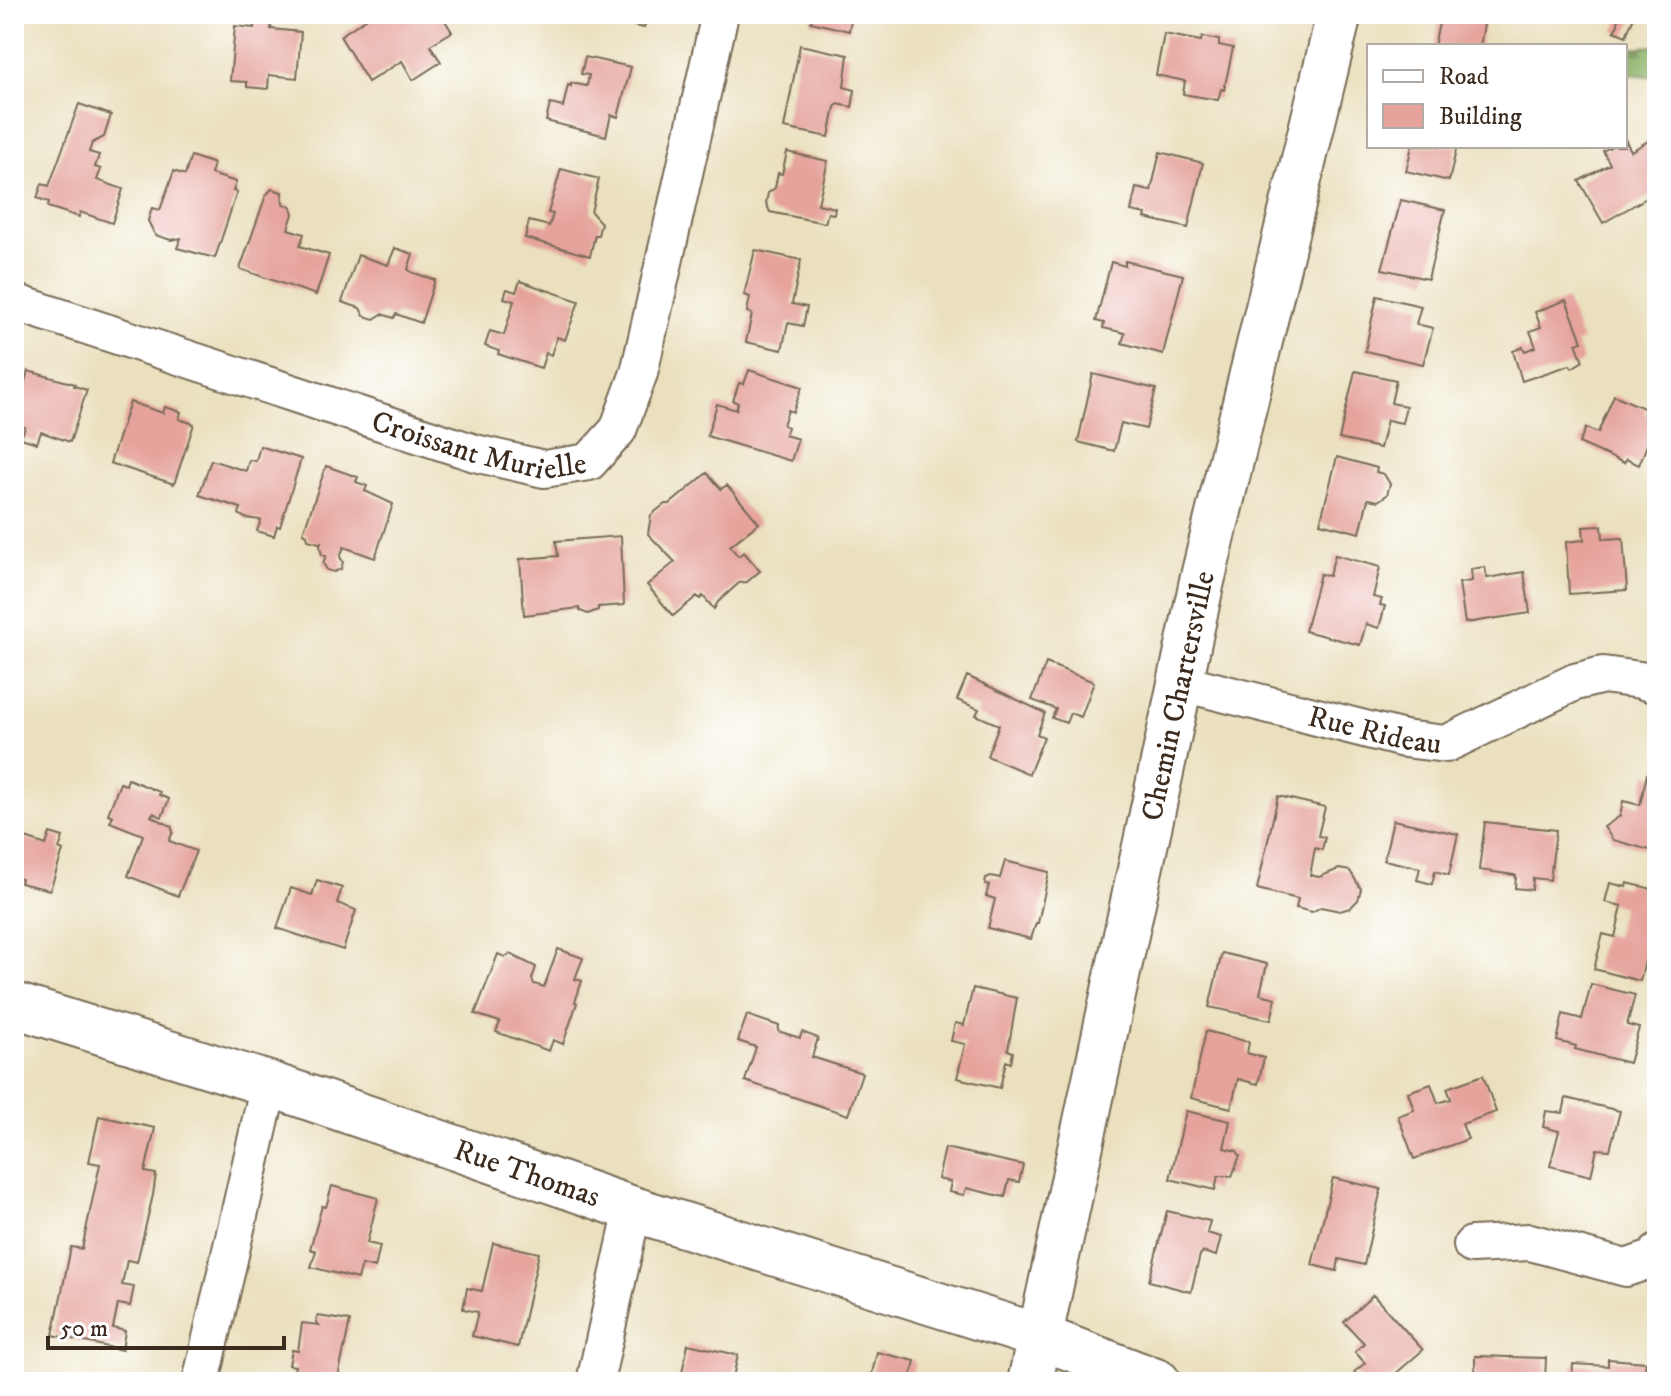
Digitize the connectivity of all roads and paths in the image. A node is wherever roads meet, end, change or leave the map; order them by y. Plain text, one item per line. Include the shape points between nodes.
1 (720, 14) edge
2 (1339, 14) edge
3 (14, 302) edge
4 (1179, 682) junction
5 (1657, 685) edge
6 (14, 1005) edge
7 (269, 1084) junction
8 (633, 1209) junction
9 (1472, 1245) dead end
10 (1657, 1253) edge
11 (1041, 1337) junction
12 (201, 1382) edge
13 (595, 1382) edge
14 (1030, 1382) edge
15 (1158, 1382) edge

1 - 3 street, Croissant Murielle via 639,373 618,430 589,462 544,469 475,453
2 - 4 street, Chemin Chartersville
4 - 5 street, Rue Rideau via 1404,739 1446,744 1575,682 1603,675
4 - 11 street, Chemin Chartersville
6 - 7 street, Rue Thomas
7 - 8 street, Rue Thomas
7 - 12 street
8 - 11 street, Rue Thomas
8 - 13 street
9 - 10 street via 1530,1242 1626,1268
11 - 14 street, Chemin Chartersville
11 - 15 street, Rue Thomas

